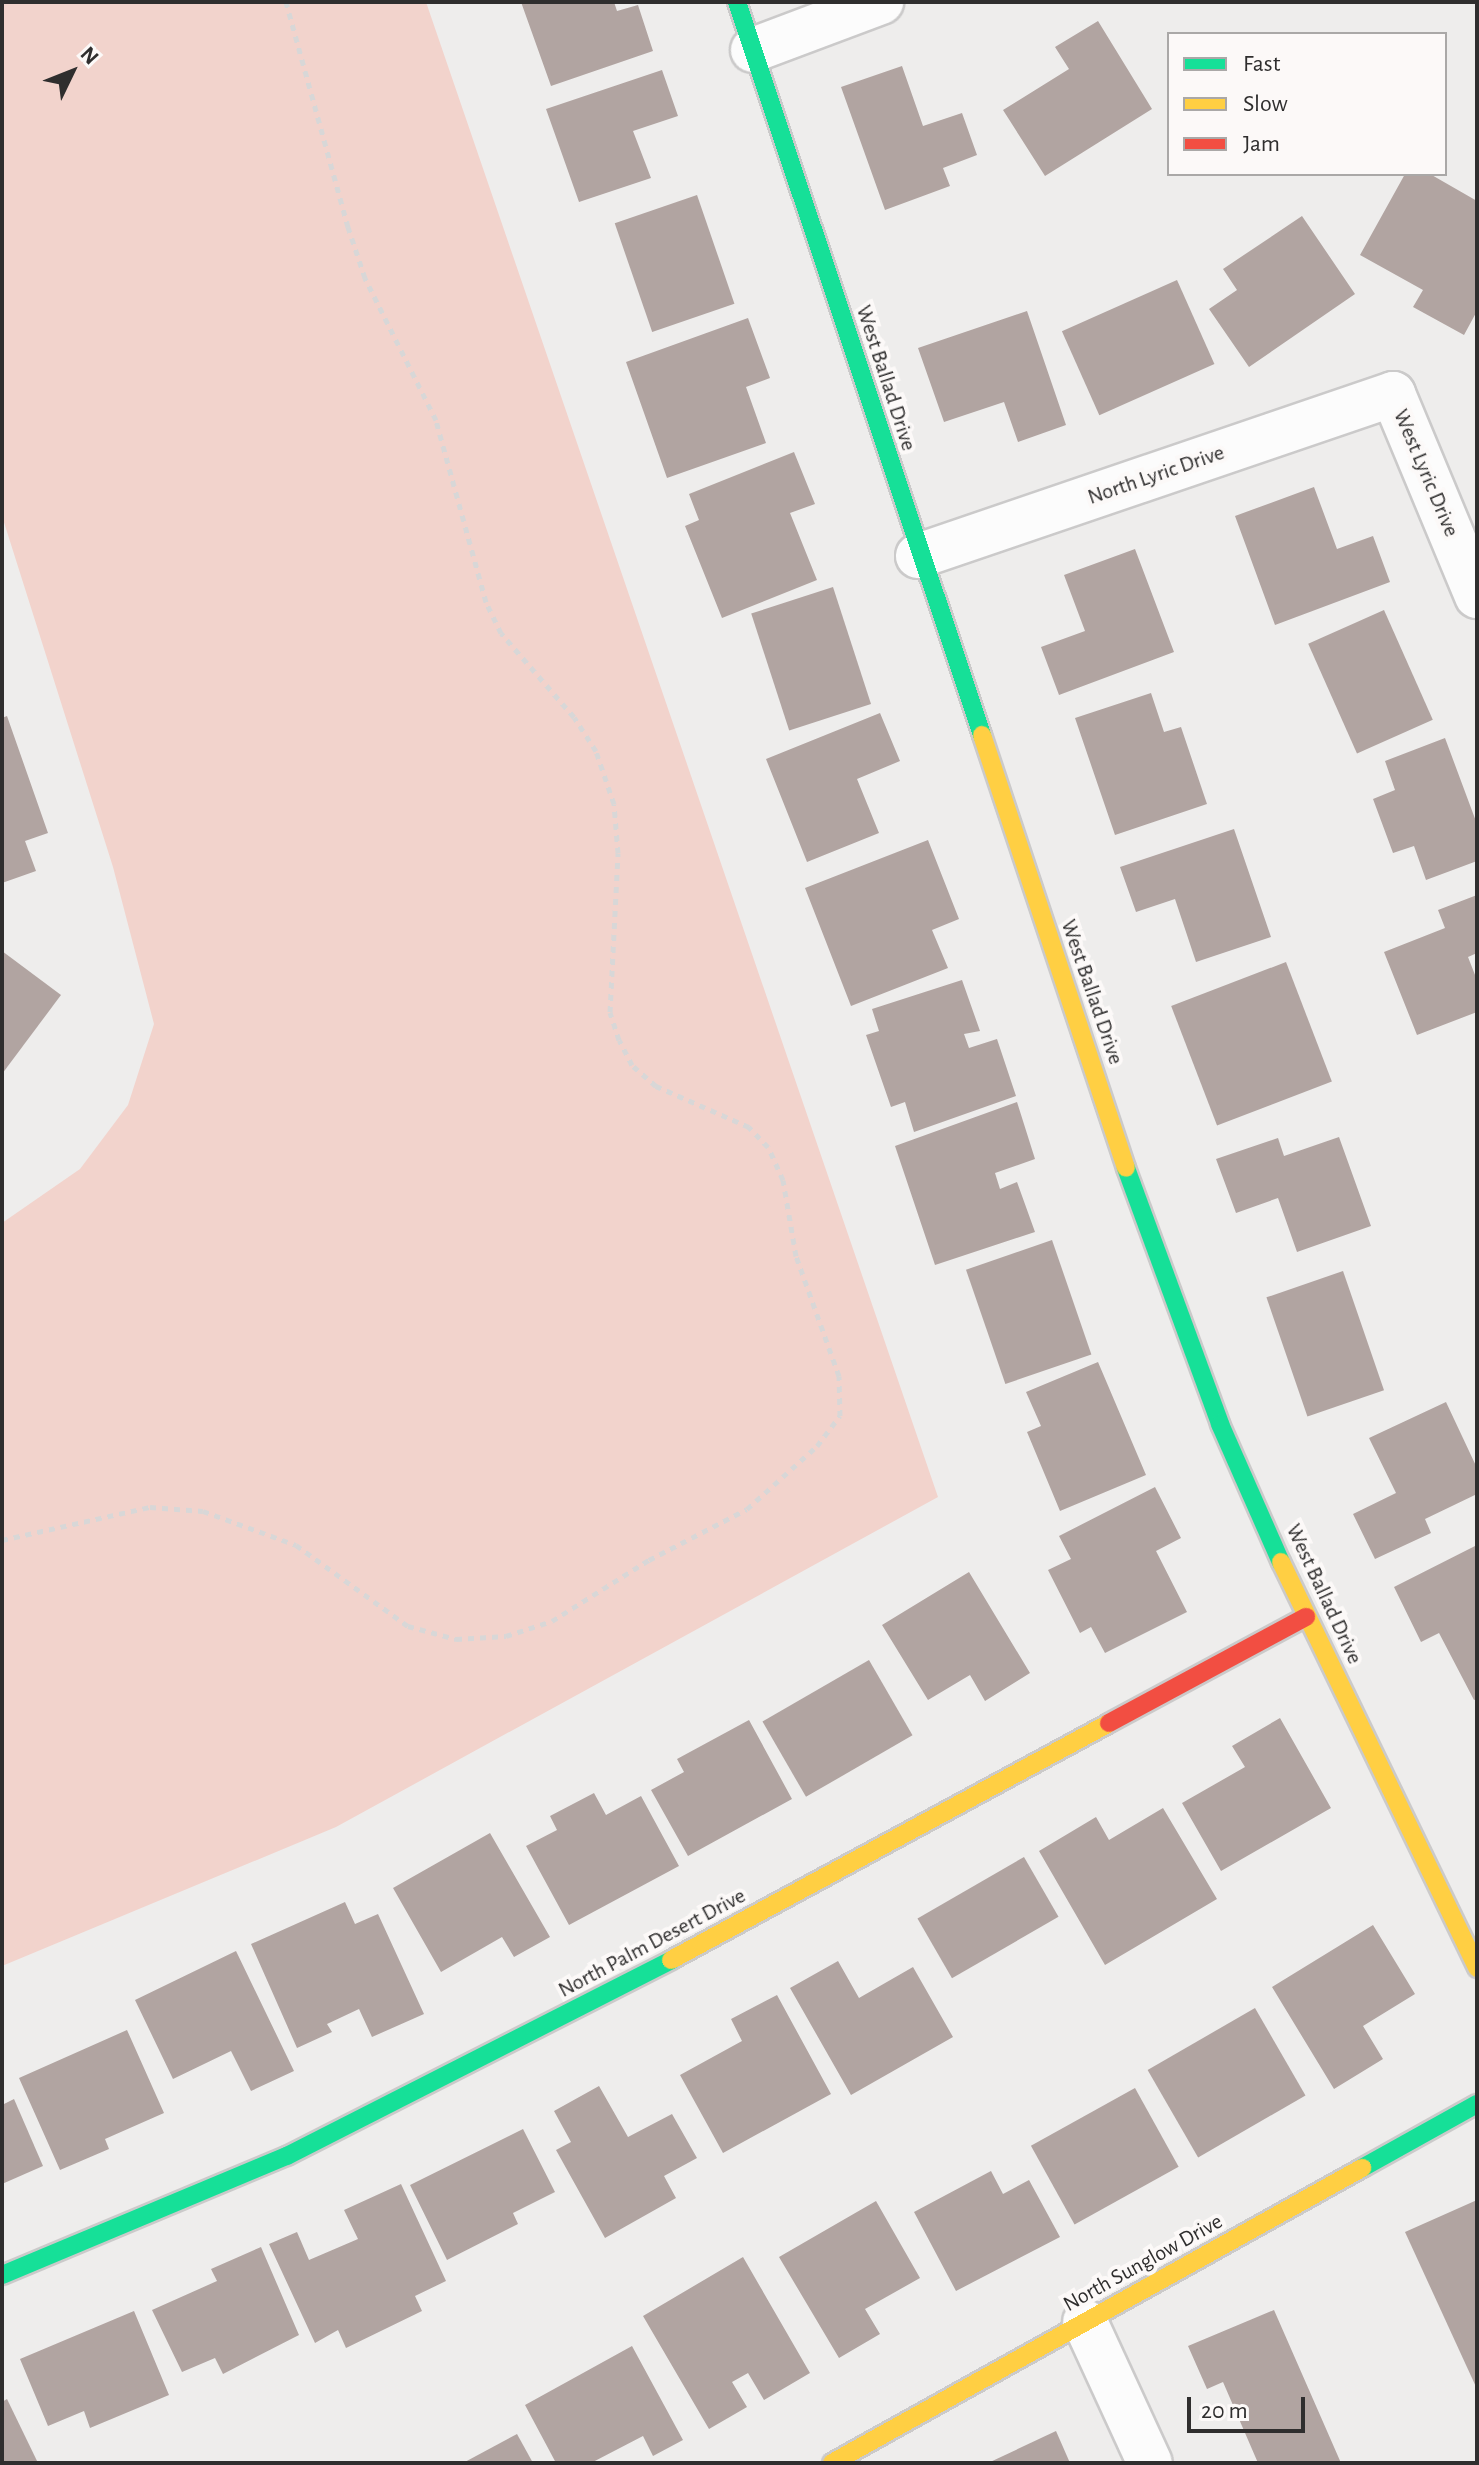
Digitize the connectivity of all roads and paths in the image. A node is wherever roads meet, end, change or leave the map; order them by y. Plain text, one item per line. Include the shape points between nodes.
1 (286, 2) edge
2 (737, 2) edge
3 (881, 2) edge
4 (753, 50) junction
5 (1393, 394) joint
6 (918, 556) junction
7 (1477, 596) edge
8 (2, 1540) edge
9 (1306, 1617) junction
10 (1477, 1968) edge
11 (1477, 2104) edge
12 (2, 2275) edge
13 (1085, 2322) junction
14 (832, 2463) edge
15 (1150, 2463) edge

1 - 8 path via 365,278 436,420 486,602 501,633 574,717 596,751 614,804 618,853 610,1012 619,1040 632,1065 656,1086 749,1127 768,1147 783,1180 796,1256 839,1376 840,1416 817,1446 747,1509 649,1560 552,1621 506,1636 456,1639 408,1626 296,1545 203,1511 150,1507
2 - 4 street, West Ballad Drive
3 - 4 street
4 - 6 street, West Ballad Drive
5 - 6 street, North Lyric Drive
5 - 7 street, West Lyric Drive
6 - 9 street, West Ballad Drive via 1160,1269 1220,1424
9 - 10 street, West Ballad Drive
9 - 12 street, North Palm Desert Drive via 538,2032 287,2156
11 - 13 street, North Sunglow Drive
13 - 14 street, North Sunglow Drive
13 - 15 street

